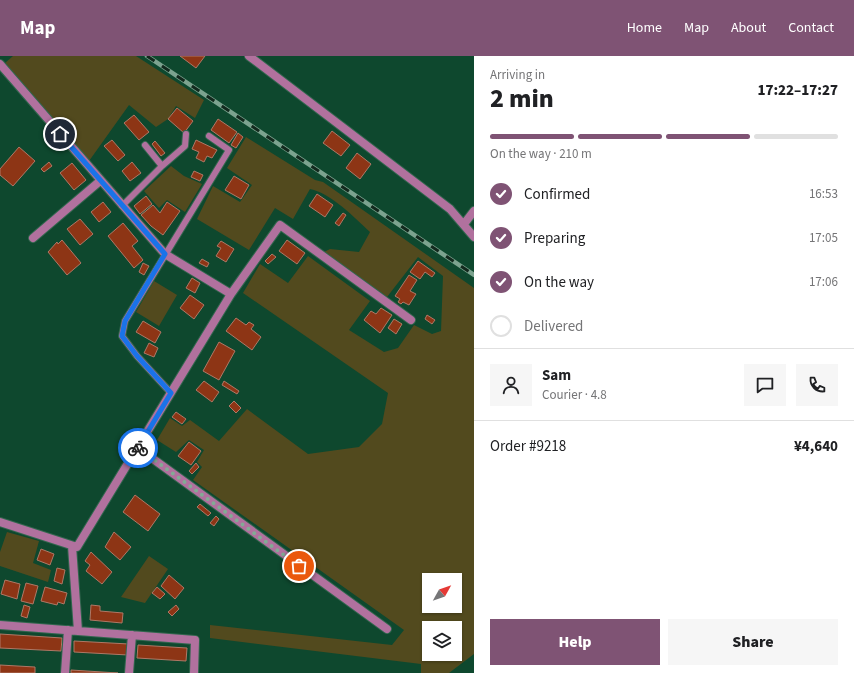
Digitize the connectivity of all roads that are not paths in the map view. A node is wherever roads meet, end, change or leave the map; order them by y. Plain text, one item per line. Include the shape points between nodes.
1 (250, 56) edge
2 (0, 64) edge
3 (186, 134) dead end
4 (210, 136) dead end
5 (145, 145) dead end
6 (162, 166) junction
7 (100, 181) junction
8 (122, 206) junction
9 (474, 211) edge
10 (464, 224) junction
11 (474, 237) edge
12 (33, 238) dead end
13 (165, 254) junction
14 (232, 294) junction
15 (411, 320) dead end
16 (171, 393) junction
17 (138, 448) junction
18 (0, 522) edge
19 (72, 546) junction
20 (0, 625) edge
21 (387, 629) dead end
22 (68, 630) junction
23 (78, 631) junction
24 (132, 635) junction
25 (65, 673) edge
26 (130, 673) edge
27 (194, 673) edge

1 - 10 street via 450,209
2 - 7 street
3 - 6 lane via 185,146
4 - 13 lane via 229,150
5 - 6 lane
6 - 8 lane
7 - 8 street
7 - 12 street
8 - 13 street
9 - 10 street
10 - 11 street
13 - 14 street
13 - 16 lane via 125,321 122,336
14 - 15 street via 280,225
14 - 16 street
16 - 17 street
17 - 19 street via 77,547
17 - 21 street
18 - 19 street
19 - 23 street
20 - 22 street
22 - 23 street
22 - 25 street
23 - 24 street
24 - 26 street
24 - 27 street via 195,640

